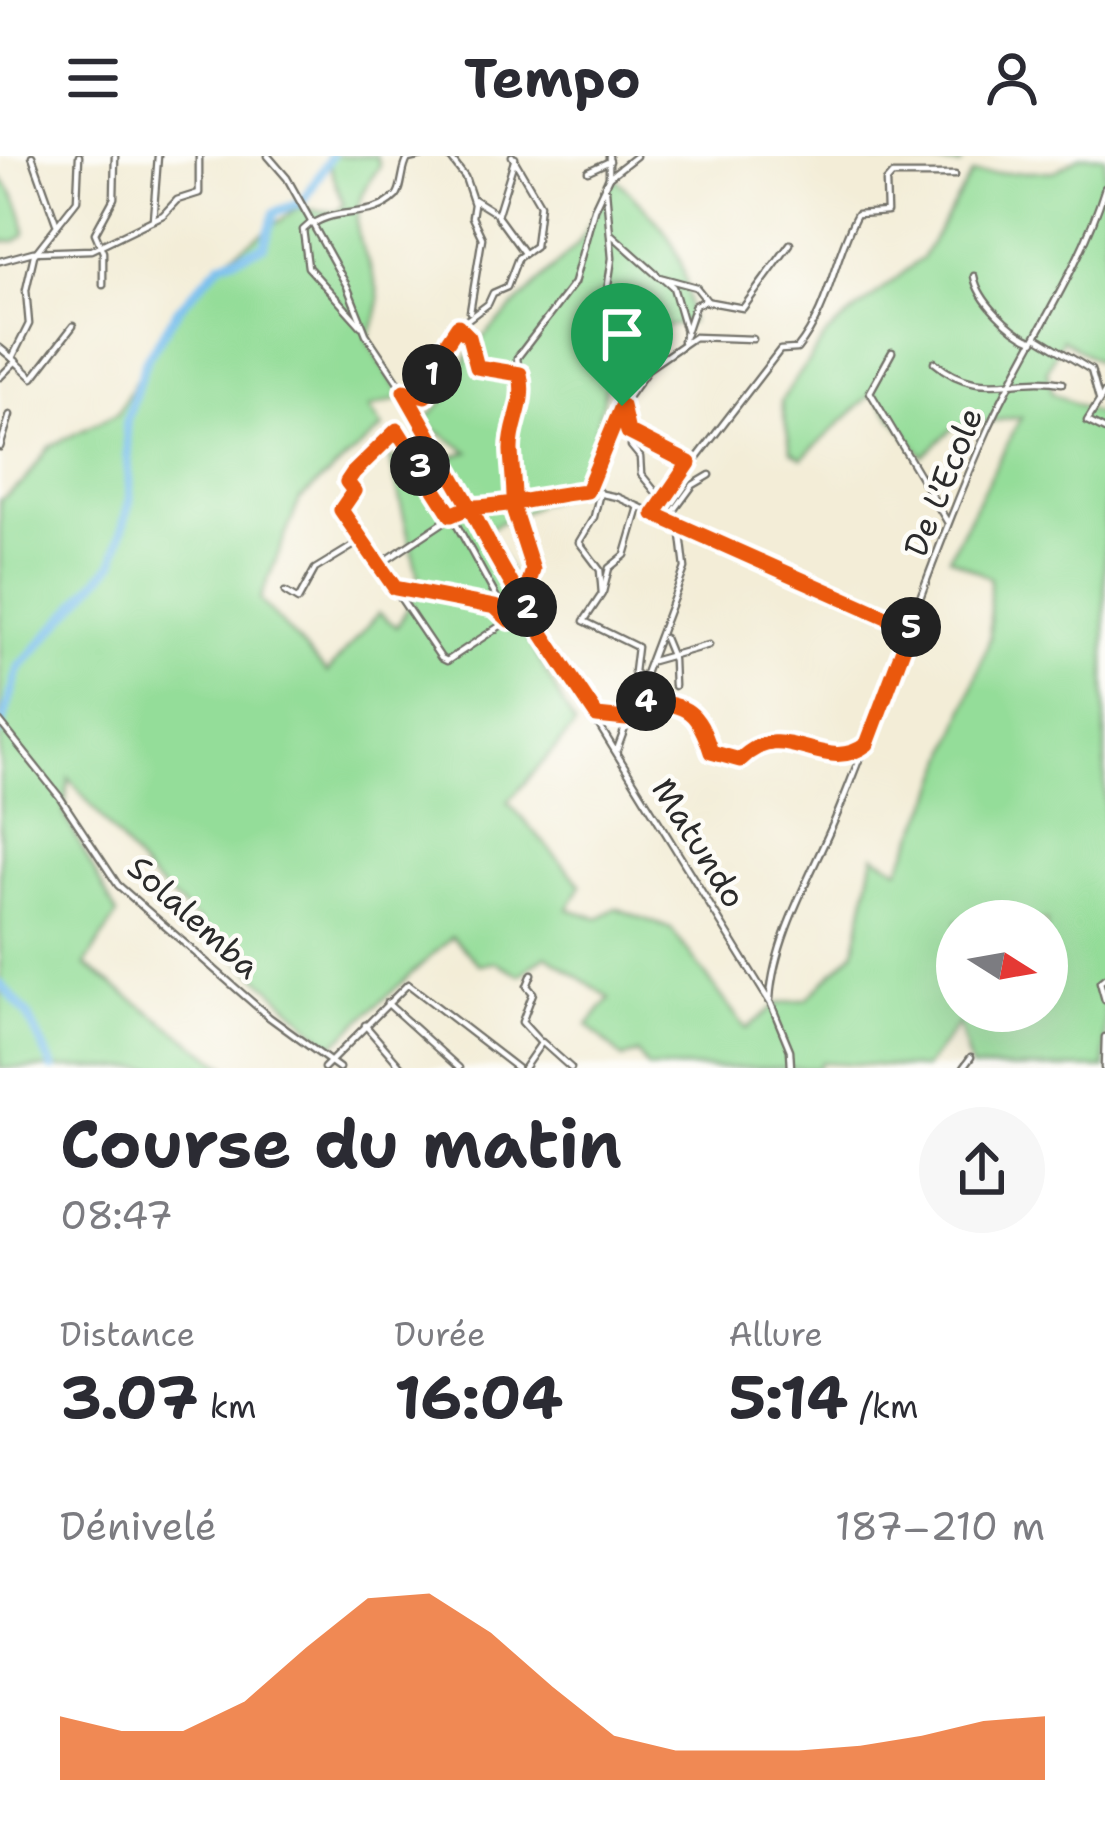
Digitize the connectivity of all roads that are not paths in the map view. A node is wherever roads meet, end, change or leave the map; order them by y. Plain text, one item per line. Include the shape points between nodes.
1 (32, 156) edge
2 (79, 156) edge
3 (115, 156) edge
4 (158, 156) edge
5 (199, 156) edge
6 (268, 156) edge
7 (422, 156) edge
8 (448, 156) edge
9 (461, 156) edge
10 (636, 156) edge
11 (514, 157) edge
12 (610, 159) edge
13 (460, 167) junction
14 (587, 171) dead end
15 (955, 175) dead end
16 (609, 177) junction
17 (606, 185) junction
18 (1105, 188) edge
19 (473, 199) junction
20 (497, 214) junction
21 (153, 220) junction
22 (312, 223) junction
23 (57, 224) junction
24 (609, 232) junction
25 (46, 237) junction
26 (790, 244) dead end
27 (100, 246) junction
28 (37, 252) junction
29 (26, 253) junction
30 (524, 253) junction
31 (0, 261) edge
32 (974, 276) dead end
33 (664, 279) junction
34 (103, 285) dead end
35 (708, 302) junction
36 (470, 312) junction
37 (74, 326) dead end
38 (458, 326) junction
39 (364, 328) junction
40 (686, 331) junction
41 (753, 339) dead end
42 (1036, 339) junction
43 (681, 346) junction
44 (0, 348) edge
45 (892, 352) dead end
46 (14, 359) junction
47 (934, 362) dead end
48 (518, 370) junction
49 (0, 376) edge
50 (1062, 383) dead end
51 (1007, 388) junction
52 (404, 391) junction
53 (1105, 392) edge
54 (425, 396) junction
55 (1099, 399) junction
56 (622, 406) junction
57 (410, 407) junction
58 (10, 415) dead end
59 (1105, 430) edge
60 (631, 446) dead end
61 (0, 447) edge
62 (689, 463) junction
63 (710, 475) dead end
64 (587, 491) junction
65 (600, 492) junction
66 (515, 500) junction
67 (662, 500) junction
68 (469, 506) junction
69 (482, 507) junction
70 (640, 507) junction
71 (654, 514) junction
72 (451, 515) junction
73 (477, 518) junction
74 (668, 519) junction
75 (948, 523) junction
76 (680, 525) junction
77 (361, 541) junction
78 (379, 565) junction
79 (395, 588) junction
80 (285, 592) dead end
81 (602, 594) junction
82 (523, 601) junction
83 (528, 609) junction
84 (503, 610) junction
85 (509, 620) junction
86 (913, 622) junction
87 (663, 632) junction
88 (709, 645) dead end
89 (671, 654) junction
90 (652, 661) junction
91 (643, 679) junction
92 (674, 686) dead end
93 (634, 698) junction
94 (597, 716) junction
95 (626, 719) junction
96 (3, 723) edge
97 (867, 744) junction
98 (617, 750) junction
99 (532, 974) dead end
100 (1105, 978) edge
101 (1105, 1000) edge
102 (387, 1003) junction
103 (771, 1004) junction
104 (365, 1025) junction
105 (1105, 1037) edge
106 (541, 1043) junction
107 (971, 1057) dead end
108 (330, 1061) junction
109 (324, 1068) edge
110 (339, 1068) edge
111 (402, 1068) edge
112 (459, 1068) edge
113 (521, 1068) edge
114 (571, 1068) edge
115 (791, 1068) edge
116 (963, 1068) edge
117 (1103, 1068) edge

1 - 23 street
2 - 23 street via 77,200
3 - 27 street via 114,198 96,229
4 - 21 street
5 - 21 street via 199,193
6 - 22 street
7 - 22 street via 408,159 397,196 371,213 326,214
8 - 13 street
9 - 13 street
10 - 16 street
11 - 20 street
11 - 30 street via 540,204 536,243
12 - 14 street
12 - 16 street
13 - 19 street
15 - 62 street via 889,178 887,212 857,214 808,336 797,349 780,350
16 - 17 street
17 - 24 street
17 - 48 street via 574,283 520,348
18 - 42 street, De L'Ecole
19 - 20 street
19 - 36 street via 482,242
20 - 30 street
21 - 27 street
22 - 39 street
22 - 39 street via 303,230 308,267
23 - 25 street
24 - 33 street
24 - 56 street via 604,311
25 - 28 street
25 - 29 street
26 - 35 street via 742,308
27 - 28 street
27 - 34 street
28 - 29 street
28 - 46 street via 26,290 29,324
29 - 31 street
30 - 36 street via 507,287
32 - 42 street via 1014,330
33 - 35 street via 696,287
33 - 40 street
35 - 40 street via 692,307
36 - 38 street
37 - 46 street via 33,378
38 - 48 street via 477,367
38 - 54 street
39 - 52 street, Matundo
40 - 43 street
41 - 43 street via 700,336
42 - 51 street, De L'Ecole
42 - 55 street via 1091,370
43 - 56 street via 649,368
44 - 46 street
45 - 75 street via 870,392
46 - 49 street
47 - 51 street via 964,380
48 - 66 street
50 - 51 street via 1034,379
51 - 75 street, De L'Ecole
52 - 54 street
52 - 57 street, Matundo
53 - 55 street
54 - 57 street
55 - 59 street via 1088,422
56 - 62 street via 628,432
56 - 64 street
57 - 68 street, Matundo
58 - 61 street
60 - 67 street
62 - 67 street
63 - 74 street
64 - 65 street
64 - 66 street
65 - 70 street
65 - 81 street via 579,542 600,570
66 - 69 street
66 - 82 street via 533,570
67 - 71 street
68 - 69 street
68 - 72 street
68 - 73 street, Matundo
69 - 73 street
70 - 71 street
70 - 81 street
71 - 74 street
72 - 77 street via 397,430 347,482 354,491 341,510
72 - 78 street
72 - 84 street
73 - 82 street, Matundo
74 - 76 street
75 - 86 street, De L'Ecole
76 - 86 street
76 - 87 street via 687,560
77 - 78 street
77 - 80 street via 315,569 298,600
78 - 79 street
79 - 84 street
79 - 85 street via 447,661
81 - 91 street via 584,620 638,647 634,672
82 - 83 street, Matundo
83 - 85 street
83 - 94 street, Matundo
84 - 85 street
86 - 97 street, De L'Ecole
87 - 89 street
87 - 90 street
88 - 89 street
89 - 90 street
89 - 92 street
90 - 91 street
91 - 93 street
93 - 95 street
93 - 97 street via 692,709 711,752 740,760 753,746 781,740 832,757
94 - 95 street
94 - 98 street, Matundo
95 - 98 street
96 - 108 street, Solalemba via 106,873 269,1018
97 - 103 street, De L'Ecole via 778,955
98 - 103 street, Matundo
99 - 106 street via 521,1022
100 - 101 street
102 - 104 street
102 - 112 street
102 - 113 street via 408,984
103 - 115 street, Matundo
104 - 108 street
104 - 111 street
105 - 117 street
106 - 113 street
106 - 114 street
107 - 116 street
108 - 109 street
108 - 110 street, Solalemba

